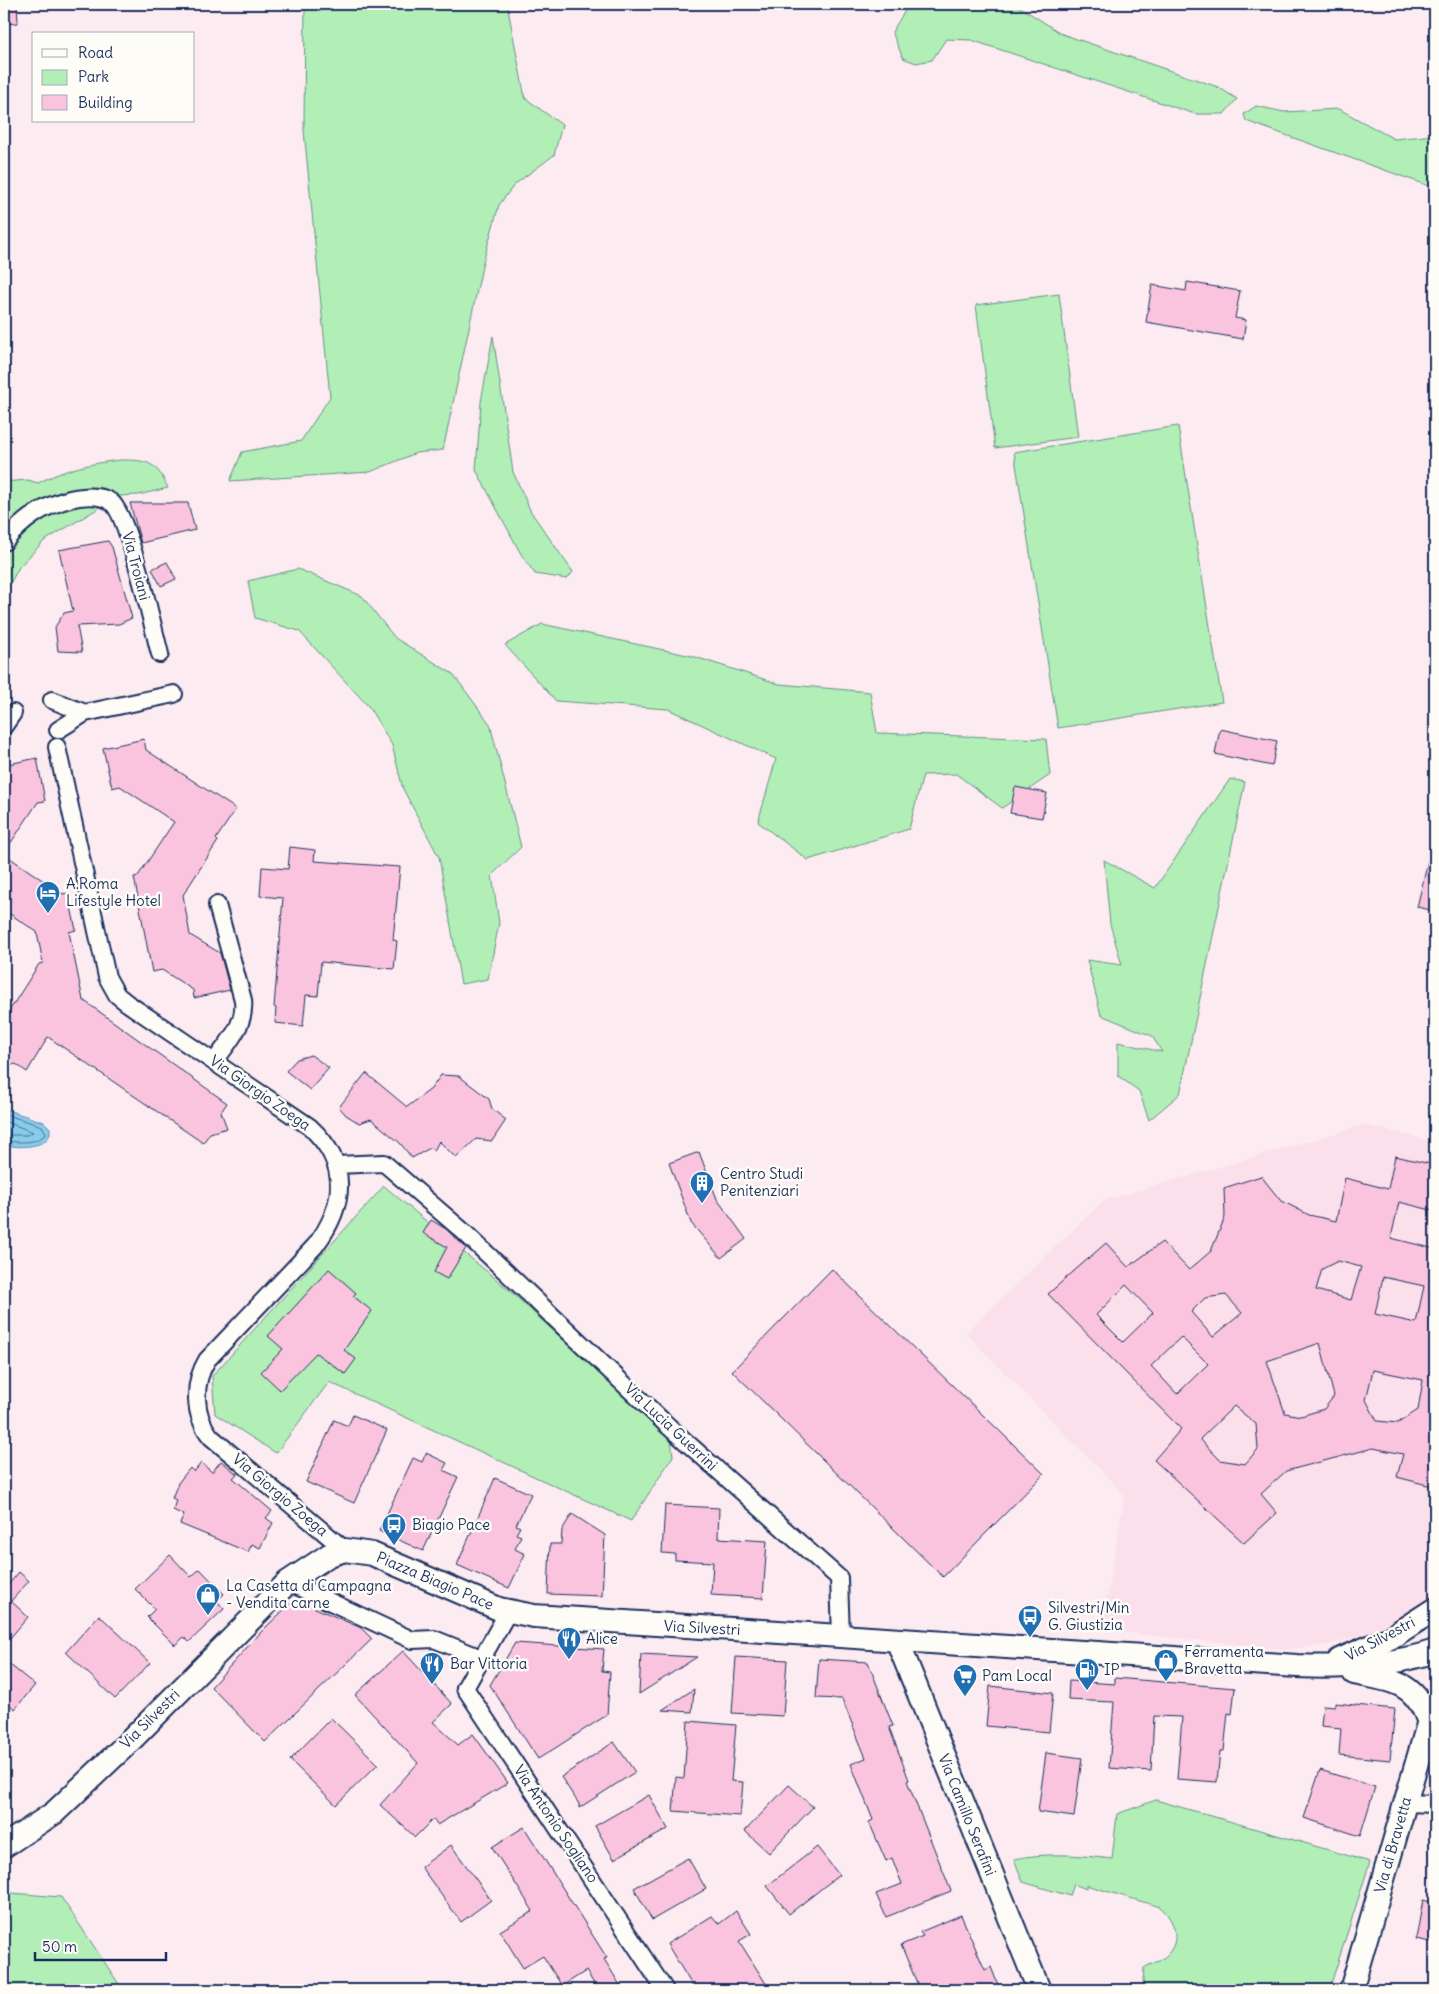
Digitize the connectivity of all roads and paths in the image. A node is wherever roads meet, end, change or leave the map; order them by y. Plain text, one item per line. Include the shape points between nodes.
1 (4, 542) edge
2 (160, 654) dead end
3 (174, 694) dead end
4 (52, 700) dead end
5 (85, 713) junction
6 (217, 905) dead end
7 (215, 1061) junction
8 (336, 1165) junction
9 (345, 1550) junction
10 (288, 1582) junction
11 (1435, 1609) edge
12 (508, 1612) junction
13 (841, 1636) junction
14 (897, 1640) junction
15 (1435, 1651) edge
16 (482, 1658) junction
17 (1324, 1667) junction
18 (1435, 1700) edge
19 (1429, 1723) junction
20 (1405, 1803) junction
21 (1435, 1804) edge
22 (4, 1846) edge
23 (665, 1990) edge
24 (1039, 1990) edge
25 (1351, 1990) edge

1 - 2 street, Via Troiani via 45,507 92,496 112,502 121,514
3 - 5 street
4 - 5 street
5 - 7 street, Via Giorgio Zoega via 58,738 107,977 117,995 127,1003
6 - 7 street via 243,1000 244,1016
7 - 8 street, Via Giorgio Zoega via 310,1127 329,1148
8 - 9 street, Via Giorgio Zoega via 340,1180 338,1199 329,1226 315,1246 212,1354 199,1375 197,1397 201,1424 210,1437
8 - 13 street, Via Lucia Guerrini via 384,1163 464,1232 667,1425 840,1578
9 - 10 main road, Piazza Biagio Pace via 322,1558
9 - 12 main road, Piazza Biagio Pace via 381,1557
10 - 16 street via 412,1640 434,1639
10 - 22 main road, Via Silvestri via 54,1813
11 - 17 main road, Via Silvestri via 1371,1647
12 - 13 main road, Via Silvestri via 620,1623
12 - 16 street, Piazza Biagio Pace
13 - 14 main road, Via Silvestri
14 - 17 main road, Via Silvestri
14 - 24 main road, Via Camillo Serafini
15 - 17 main road, Via Silvestri via 1380,1664
16 - 23 street, Via Antonio Sogliano via 465,1688
17 - 19 main road, Via Silvestri via 1403,1686 1422,1704
18 - 19 main road, Via di Bravetta
19 - 20 main road, Via di Bravetta
20 - 21 street
20 - 25 main road, Via di Bravetta

